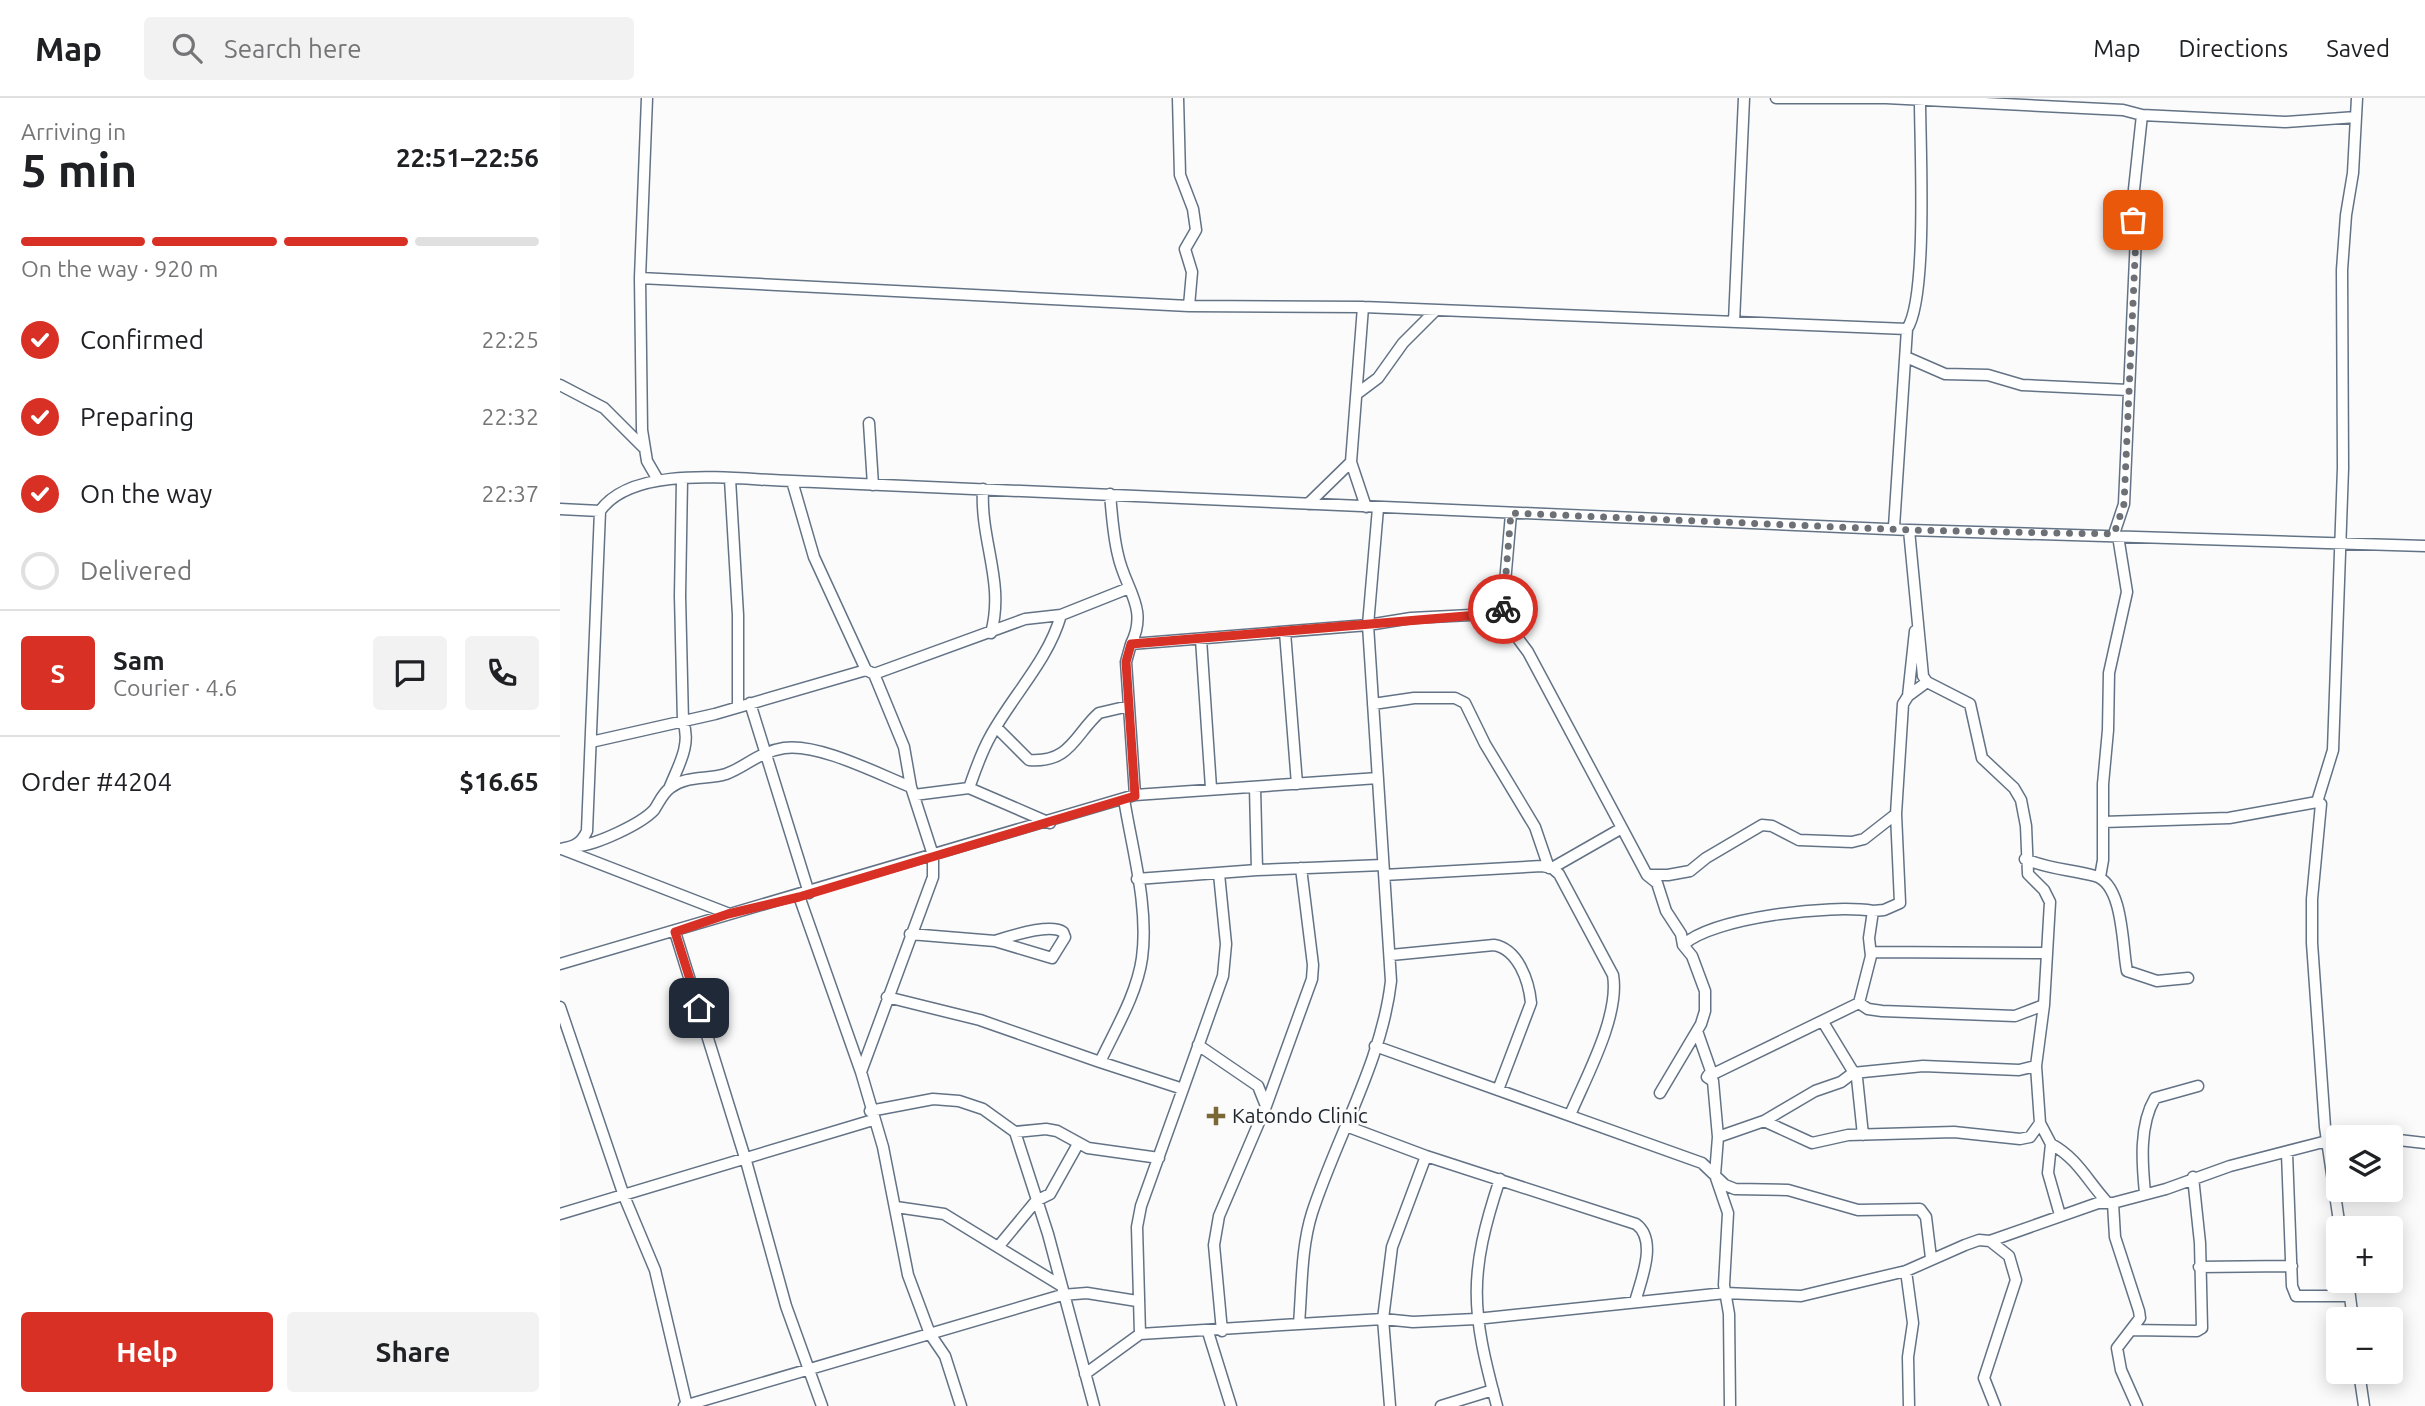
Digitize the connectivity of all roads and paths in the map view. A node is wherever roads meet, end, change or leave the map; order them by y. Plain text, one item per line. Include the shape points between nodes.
1 (647, 98) edge
2 (1178, 98) edge
3 (1744, 98) edge
4 (1776, 98) edge
5 (1886, 98) edge
6 (2357, 98) edge
7 (1920, 102) junction
8 (2142, 115) junction
9 (2356, 117) junction
10 (640, 278) junction
11 (1189, 306) junction
12 (1363, 307) junction
13 (1436, 310) junction
14 (1734, 322) junction
15 (1907, 329) junction
16 (1906, 357) junction
17 (560, 384) edge
18 (2128, 390) junction
19 (1358, 393) junction
20 (869, 423) dead end
21 (643, 447) junction
22 (1351, 462) junction
23 (682, 479) junction
24 (730, 479) junction
25 (657, 480) junction
26 (792, 481) junction
27 (873, 485) junction
28 (983, 489) junction
29 (1110, 495) junction
30 (1308, 503) junction
31 (1366, 507) junction
32 (1378, 508) junction
33 (560, 509) edge
34 (600, 511) junction
35 (1511, 513) junction
36 (1894, 527) junction
37 (1909, 530) junction
38 (2116, 535) junction
39 (2338, 543) junction
40 (2425, 546) edge
41 (1129, 588) junction
42 (997, 611) junction
43 (1061, 615) junction
44 (1502, 617) junction
45 (1919, 623) junction
46 (1012, 624) junction
47 (1368, 625) junction
48 (1138, 629) junction
49 (1285, 632) junction
50 (991, 633) junction
51 (1201, 639) junction
52 (1151, 640) junction
53 (1131, 644) junction
54 (870, 672) junction
55 (1927, 682) junction
56 (1908, 696) junction
57 (750, 703) junction
58 (1373, 704) junction
59 (1129, 706) junction
60 (738, 707) junction
61 (683, 722) junction
62 (996, 727) junction
63 (591, 742) junction
64 (768, 753) junction
65 (1378, 778) junction
66 (1297, 784) junction
67 (1255, 787) junction
68 (969, 788) junction
69 (1211, 788) junction
70 (669, 789) junction
71 (913, 791) junction
72 (1130, 797) junction
73 (2317, 802) junction
74 (1896, 814) junction
75 (1050, 822) junction
76 (2103, 822) junction
77 (1622, 828) junction
78 (574, 846) junction
79 (561, 849) edge
80 (933, 855) junction
81 (2025, 859) junction
82 (1301, 868) junction
83 (1551, 868) junction
84 (1257, 870) junction
85 (1383, 870) junction
86 (1219, 874) junction
87 (1647, 875) junction
88 (2100, 877) junction
89 (1137, 879) junction
90 (804, 895) junction
91 (1873, 911) junction
92 (728, 914) junction
93 (675, 932) junction
94 (910, 934) junction
95 (995, 941) junction
96 (1682, 945) junction
97 (1871, 952) junction
98 (2046, 953) junction
99 (1391, 955) junction
100 (560, 964) edge
101 (2188, 978) dead end
102 (887, 997) junction
103 (1859, 1003) junction
104 (2044, 1005) junction
105 (560, 1007) edge
106 (1822, 1022) junction
107 (1697, 1031) junction
108 (1198, 1045) junction
109 (1375, 1046) junction
110 (1100, 1062) junction
111 (2036, 1066) junction
112 (861, 1072) junction
113 (1853, 1073) junction
114 (1707, 1077) junction
115 (1275, 1084) junction
116 (1258, 1086) junction
117 (2198, 1086) dead end
118 (1183, 1089) junction
119 (1498, 1090) junction
120 (1660, 1093) dead end
121 (1266, 1106) junction
122 (872, 1115) junction
123 (1570, 1115) junction
124 (1764, 1121) junction
125 (2040, 1123) junction
126 (2330, 1125) edge
127 (1346, 1126) junction
128 (1015, 1132) junction
129 (1863, 1135) junction
130 (1718, 1138) junction
131 (2403, 1140) edge
132 (1077, 1143) junction
133 (2326, 1143) edge
134 (2425, 1143) edge
135 (2051, 1144) junction
136 (2287, 1153) junction
137 (1426, 1156) junction
138 (1159, 1158) junction
139 (746, 1161) junction
140 (1715, 1175) junction
141 (2193, 1177) junction
142 (1500, 1179) junction
143 (2145, 1193) junction
144 (624, 1196) junction
145 (1036, 1200) junction
146 (2110, 1202) junction
147 (896, 1208) junction
148 (560, 1214) edge
149 (2060, 1215) junction
150 (1990, 1241) junction
151 (998, 1247) junction
152 (1931, 1258) junction
153 (2292, 1266) junction
154 (2199, 1267) junction
155 (1906, 1271) junction
156 (1061, 1290) junction
157 (1725, 1293) junction
158 (2350, 1293) edge
159 (2350, 1296) junction
160 (1137, 1301) junction
161 (1635, 1302) junction
162 (2351, 1307) edge
163 (1383, 1319) junction
164 (1476, 1319) junction
165 (1299, 1324) junction
166 (2131, 1330) junction
167 (1222, 1331) junction
168 (1208, 1332) junction
169 (930, 1334) junction
170 (1140, 1334) junction
171 (810, 1367) junction
172 (1085, 1374) junction
173 (2361, 1384) edge
174 (1493, 1390) junction
175 (686, 1406) edge
176 (822, 1406) edge
177 (961, 1406) edge
178 (1094, 1406) edge
179 (1231, 1406) edge
180 (1390, 1406) edge
181 (1441, 1406) edge
182 (1497, 1406) edge
183 (1730, 1406) edge
184 (1909, 1406) edge
185 (1995, 1406) edge
186 (2137, 1406) edge
187 (2364, 1406) edge

1 - 10 street
2 - 11 street via 1180,176 1196,230 1185,249 1192,272
3 - 14 street
4 - 5 street
5 - 7 street
6 - 9 street
7 - 8 street via 2123,110
7 - 15 street via 1919,267 1914,315
8 - 9 street via 2285,122
8 - 18 street via 2133,208 2136,236
9 - 39 street via 2342,270 2343,468
10 - 11 street
10 - 21 street
11 - 12 street
12 - 13 street
12 - 19 street
13 - 14 street
13 - 19 street via 1403,343 1378,378
14 - 15 street
15 - 16 street
16 - 18 street via 1945,374 1989,375 2022,385
16 - 36 street
17 - 21 street via 604,408
18 - 38 street via 2124,504
19 - 22 street
20 - 27 street
21 - 25 street
22 - 30 street
22 - 31 street
23 - 24 street
23 - 25 street
23 - 61 street
24 - 26 street
24 - 60 street
25 - 34 street via 615,494
26 - 27 street
26 - 54 street via 814,557
27 - 28 street
28 - 29 street
28 - 42 street via 982,525
29 - 30 street
29 - 41 street via 1118,558
30 - 31 street
31 - 32 street
32 - 35 street
32 - 47 street
33 - 34 street
34 - 63 street
35 - 36 street
35 - 44 street
36 - 37 street
37 - 38 street
37 - 45 street
38 - 39 street
38 - 76 street via 2127,592 2109,673
39 - 40 street
39 - 73 street via 2333,750
41 - 43 street
41 - 48 street
42 - 46 street
42 - 50 street
43 - 46 street
43 - 62 street via 1032,674
44 - 47 street via 1411,618
44 - 77 street via 1528,652
45 - 55 street via 1920,663
45 - 56 street via 1912,639
46 - 50 street
47 - 49 street
47 - 58 street
48 - 52 street
48 - 53 street
49 - 51 street
49 - 66 street
50 - 54 street
51 - 52 street
51 - 69 street
52 - 53 street
53 - 59 street via 1126,662
54 - 57 street
54 - 71 street via 900,735
55 - 56 street
55 - 81 street via 1970,704 1982,758 2021,800
56 - 74 street via 1903,704
57 - 60 street
57 - 64 street
58 - 65 street
58 - 83 street via 1428,698 1455,698 1465,703 1535,827
59 - 62 street via 1098,713 1074,745 1038,760 1029,760
59 - 72 street
60 - 61 street
61 - 63 street
61 - 70 street via 686,743
62 - 68 street
63 - 78 street via 587,831 583,841
64 - 70 street via 723,775 689,778
64 - 71 street via 784,748 809,750
64 - 90 street
65 - 66 street
65 - 85 street
66 - 67 street
67 - 69 street
67 - 84 street
68 - 71 street
68 - 75 street
69 - 72 street
70 - 78 street via 652,811 597,843
71 - 80 street
72 - 75 street
72 - 89 street
73 - 76 street via 2229,818
73 - 126 street via 2321,803 2312,921
74 - 87 street via 1864,839 1852,842 1799,840 1762,825 1690,871
74 - 91 street via 1900,903
75 - 80 street
76 - 88 street
77 - 83 street
77 - 87 street
78 - 79 street
79 - 92 street
80 - 90 street
80 - 94 street via 933,877
81 - 88 street via 2054,870
81 - 98 street via 2028,874 2050,902
82 - 84 street
82 - 85 street
82 - 115 street via 1312,979
83 - 85 street
83 - 123 street via 1559,874 1614,985 1601,1040
84 - 86 street
85 - 99 street
86 - 89 street
86 - 108 street via 1226,959
87 - 96 street via 1657,883
88 - 101 street via 2120,912 2127,971 2157,981
89 - 110 street via 1142,960
90 - 92 street
90 - 112 street
91 - 96 street via 1786,912 1699,933
91 - 97 street
92 - 93 street
93 - 100 street
93 - 139 street
94 - 95 street
94 - 102 street
95 - 95 street via 1056,929 1065,937 1052,958
96 - 107 street via 1692,956 1705,991 1705,1011
97 - 98 street
97 - 103 street
98 - 104 street
99 - 109 street via 1388,1006
99 - 119 street via 1494,945 1515,957 1531,1003
102 - 110 street via 980,1020
102 - 112 street
103 - 104 street via 1882,1011 2015,1016
103 - 106 street
104 - 111 street
105 - 144 street
106 - 113 street
106 - 114 street
107 - 114 street via 1711,1071
107 - 120 street
108 - 116 street
108 - 118 street
109 - 119 street
109 - 127 street
110 - 118 street
111 - 113 street via 2020,1070 1873,1068
111 - 125 street
112 - 122 street
113 - 124 street
113 - 129 street via 1859,1083
114 - 130 street via 1713,1081
115 - 116 street
115 - 121 street
116 - 121 street
117 - 143 street via 2155,1098 2148,1110 2142,1167
118 - 138 street
119 - 123 street
121 - 167 street via 1219,1216 1214,1256
122 - 128 street via 933,1099 959,1101 983,1109
122 - 139 street
122 - 147 street
123 - 140 street via 1702,1163
124 - 129 street via 1812,1143 1827,1137
124 - 130 street
125 - 129 street via 2030,1137 2021,1139 1954,1132
125 - 135 street
127 - 137 street
127 - 165 street via 1312,1213
128 - 132 street via 1046,1129
128 - 145 street
130 - 140 street
131 - 134 street
132 - 138 street
132 - 145 street via 1050,1194
133 - 136 street
135 - 146 street via 2088,1174
135 - 149 street via 2048,1173
136 - 141 street
136 - 153 street
137 - 142 street
137 - 163 street via 1392,1247
138 - 160 street via 1140,1206
139 - 144 street
139 - 171 street via 778,1280
140 - 152 street via 1730,1187 1788,1190 1858,1210 1920,1209 1926,1217
140 - 157 street via 1728,1213
141 - 143 street
141 - 154 street
142 - 161 street via 1642,1228 1647,1247
142 - 164 street via 1476,1270
143 - 146 street
144 - 148 street
144 - 175 street via 655,1270
145 - 151 street
145 - 156 street
146 - 149 street
146 - 166 street via 2115,1237 2139,1311 2140,1318
147 - 151 street via 944,1214
147 - 169 street via 908,1275
149 - 150 street
150 - 152 street via 1979,1240
150 - 185 street via 2009,1256 2016,1280 1984,1378
151 - 156 street
152 - 155 street
153 - 154 street
153 - 159 street via 2296,1296
154 - 166 street via 2201,1331
155 - 157 street via 1801,1296
155 - 184 street via 1913,1323
156 - 160 street
156 - 169 street
156 - 172 street
157 - 161 street
157 - 183 street via 1730,1314
158 - 159 street
159 - 162 street
160 - 170 street
161 - 164 street
163 - 164 street
163 - 165 street
163 - 180 street
164 - 174 street
165 - 167 street
166 - 186 street via 2119,1343 2118,1355
167 - 168 street
168 - 170 street
168 - 179 street
169 - 171 street
169 - 177 street via 945,1356
170 - 172 street
171 - 175 street
171 - 176 street
172 - 178 street
173 - 187 street
174 - 181 street
174 - 182 street

